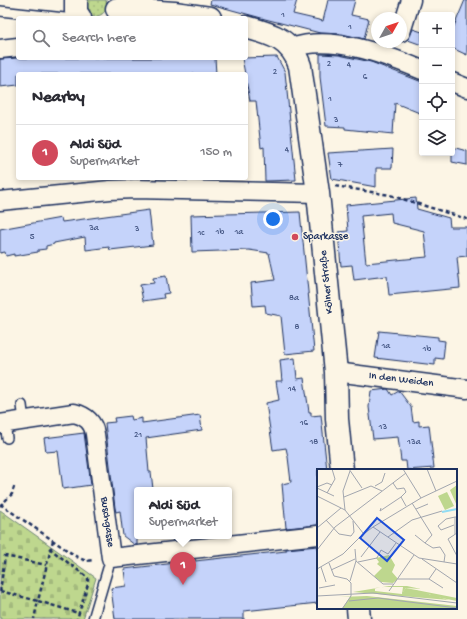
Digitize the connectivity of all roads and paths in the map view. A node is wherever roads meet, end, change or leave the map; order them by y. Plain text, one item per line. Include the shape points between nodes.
1 (76, 0) edge
2 (411, 0) edge
3 (116, 9) edge
4 (0, 11) edge
5 (407, 13) edge
6 (46, 16) edge
7 (79, 16) edge
8 (196, 16) edge
9 (248, 28) edge
10 (16, 47) edge
11 (292, 48) junction
12 (0, 49) edge
13 (396, 50) edge
14 (419, 68) edge
15 (455, 83) edge
16 (467, 88) edge
17 (317, 188) junction
18 (0, 201) edge
19 (467, 219) edge
20 (336, 372) junction
21 (467, 389) edge
22 (4, 429) edge
23 (342, 469) edge
24 (14, 487) dead end
25 (0, 505) edge
26 (317, 535) edge
27 (52, 540) junction
28 (49, 548) junction
29 (111, 558) junction
30 (46, 565) junction
31 (0, 591) edge
32 (38, 600) junction
33 (358, 609) edge
34 (78, 613) junction
35 (34, 619) edge
36 (76, 619) edge
37 (93, 619) edge
38 (359, 619) edge

1 - 7 main road
2 - 5 street
3 - 8 main road
4 - 6 lane
9 - 11 main road via 272,35
10 - 12 street
11 - 13 street via 307,43 324,43 351,48
11 - 17 main road, Kölner Straße via 302,74
13 - 14 street
15 - 16 street
17 - 18 street via 128,189
17 - 19 path via 390,195
17 - 20 main road, Kölner Straße
20 - 21 street, In den Weiden
20 - 23 main road, Kölner Straße
22 - 29 street, Buschgasse via 23,413 74,414 86,418 92,425
24 - 25 path via 12,494
25 - 27 path
26 - 29 street, Buschgasse
27 - 28 path
27 - 29 path via 83,560
28 - 30 path
28 - 34 path via 88,578
29 - 37 lane
30 - 31 path via 5,556
30 - 32 path
31 - 32 path
32 - 34 path
32 - 35 path
33 - 38 main road
34 - 36 path

